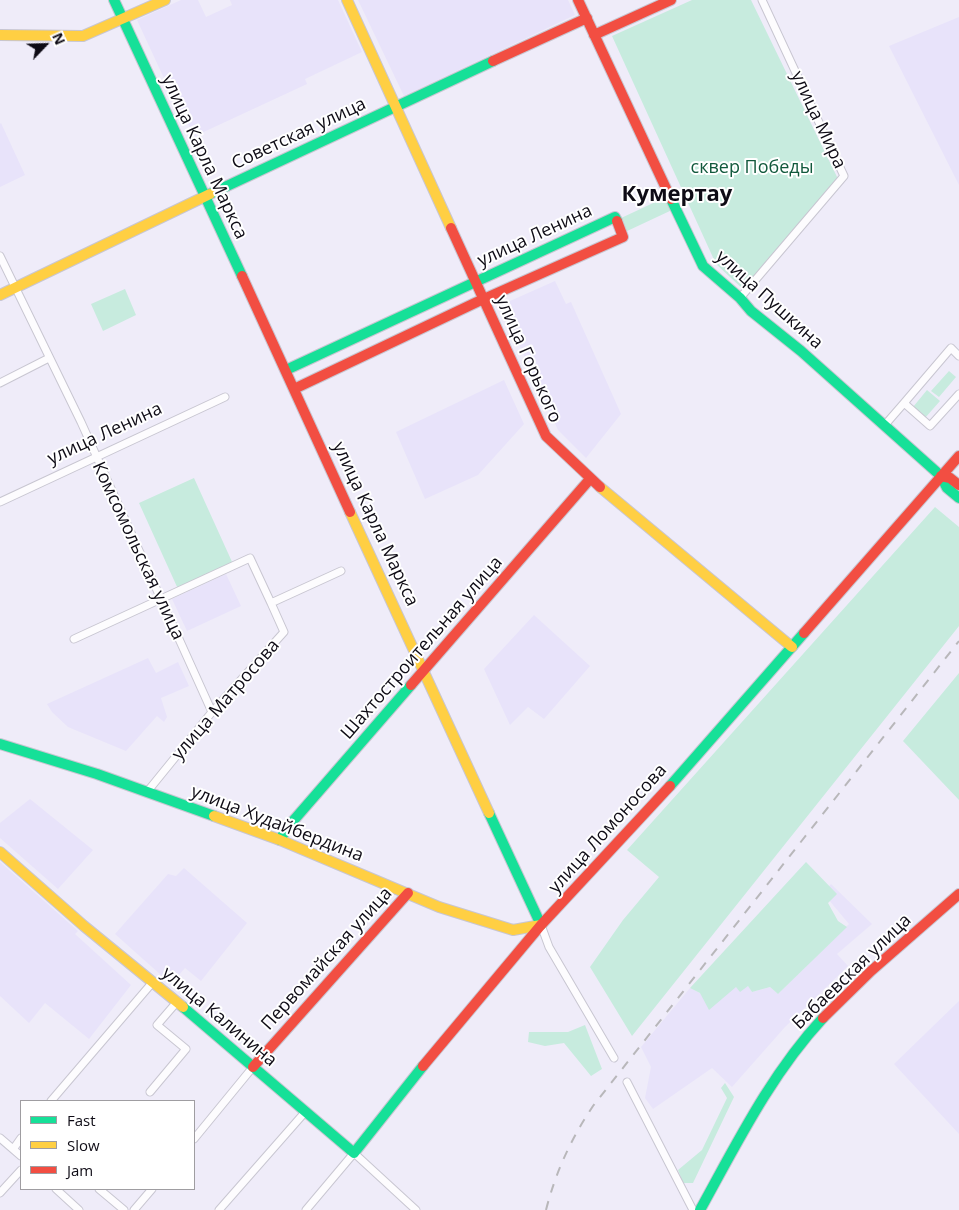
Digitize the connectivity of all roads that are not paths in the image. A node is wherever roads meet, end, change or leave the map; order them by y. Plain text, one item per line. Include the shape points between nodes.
1 (114, 0) edge
2 (165, 0) edge
3 (347, 0) edge
4 (578, 0) edge
5 (671, 0) edge
6 (762, 0) edge
7 (587, 18) junction
8 (123, 20) junction
9 (0, 35) edge
10 (594, 35) junction
11 (395, 107) junction
12 (204, 197) junction
13 (0, 256) edge
14 (475, 282) junction
15 (15, 288) junction
16 (0, 295) edge
17 (740, 298) junction
18 (483, 299) junction
19 (959, 356) edge
20 (49, 358) junction
21 (286, 370) junction
22 (0, 383) edge
23 (294, 389) junction
24 (959, 394) edge
25 (225, 396) dead end
26 (904, 403) junction
27 (884, 426) junction
28 (959, 456) edge
29 (95, 457) junction
30 (941, 476) junction
31 (590, 478) junction
32 (959, 485) edge
33 (959, 498) edge
34 (0, 502) edge
35 (341, 571) dead end
36 (160, 599) junction
37 (271, 603) junction
38 (74, 639) dead end
39 (792, 647) junction
40 (424, 670) junction
41 (212, 712) junction
42 (0, 744) edge
43 (147, 792) junction
44 (280, 840) junction
45 (0, 852) edge
46 (408, 893) junction
47 (958, 898) edge
48 (541, 925) junction
49 (152, 983) junction
50 (176, 1003) junction
51 (614, 1058) dead end
52 (253, 1066) junction
53 (627, 1082) dead end
54 (150, 1092) dead end
55 (52, 1100) edge
56 (306, 1111) junction
57 (0, 1138) edge
58 (195, 1138) edge
59 (20, 1139) edge
60 (14, 1148) junction
61 (354, 1153) junction
62 (20, 1155) edge
63 (20, 1171) edge
64 (57, 1190) edge
65 (100, 1190) edge
66 (151, 1190) edge
67 (0, 1193) edge
68 (79, 1210) edge
69 (124, 1210) edge
70 (134, 1210) edge
71 (219, 1210) edge
72 (306, 1210) edge
73 (416, 1210) edge
74 (693, 1210) edge
75 (700, 1210) edge

1 - 8 main road, улица Карла Маркса
2 - 8 main road
3 - 11 main road, улица Горького
4 - 7 main road, улица Пушкина
5 - 10 main road
6 - 17 street, улица Мира via 844,176
7 - 10 main road, улица Пушкина
7 - 11 main road, Советская улица
8 - 9 main road via 83,36
8 - 12 main road, улица Карла Маркса
10 - 17 main road, улица Пушкина via 704,266
11 - 12 main road, Советская улица
11 - 14 main road, улица Горького
12 - 15 main road, Советская улица
12 - 21 main road, улица Карла Маркса
13 - 15 street, Комсомольская улица
14 - 18 main road, улица Горького
14 - 18 main road, улица Ленина via 615,217 623,237
14 - 21 main road, улица Ленина
15 - 16 main road, Советская улица
15 - 20 street, Комсомольская улица
17 - 27 main road, улица Пушкина
18 - 23 main road, улица Ленина
18 - 31 main road, улица Горького via 546,436
19 - 26 street via 951,348
20 - 22 street
20 - 29 street, Комсомольская улица
21 - 23 main road, улица Карла Маркса
23 - 40 main road, улица Карла Маркса
24 - 26 street via 930,426
25 - 29 street, улица Ленина
26 - 27 street
27 - 30 main road, улица Пушкина
28 - 30 main road, улица Ломоносова
29 - 34 street, улица Ленина
29 - 36 street, Комсомольская улица
30 - 32 main road, улица Пушкина
30 - 33 main road, улица Пушкина via 947,488
30 - 39 main road, улица Ломоносова
31 - 39 main road, улица Горького
31 - 40 main road, Шахтостроительная улица
35 - 37 street
36 - 37 street, улица Матросова via 250,558
36 - 38 street
36 - 41 street, Комсомольская улица
37 - 41 street, улица Матросова via 284,632
39 - 48 main road, улица Ломоносова via 637,823
40 - 44 main road, Шахтостроительная улица
40 - 48 main road, улица Карла Маркса
41 - 43 street, улица Матросова
42 - 43 main road, улица Худайбердина
43 - 44 main road, улица Худайбердина
44 - 46 main road, улица Худайбердина
45 - 49 main road, улица Калинина
46 - 48 main road, улица Худайбердина via 439,907 513,930
46 - 52 main road, Первомайская улица
47 - 75 main road, Бабаевская улица via 838,1004 791,1056
48 - 51 street, улица Карла Маркса via 549,947
48 - 61 main road, улица Ломоносова
49 - 50 main road, улица Калинина
49 - 55 street
50 - 52 main road, улица Калинина
50 - 54 street via 157,1026 186,1049
52 - 56 main road, улица Калинина
52 - 58 street, Первомайская улица
53 - 74 street
56 - 61 main road, улица Калинина
56 - 71 street
57 - 60 street
59 - 60 street
60 - 62 street
61 - 72 street, улица Ломоносова
61 - 73 street, улица Калинина
63 - 67 street
64 - 68 street
65 - 69 street
66 - 70 street

